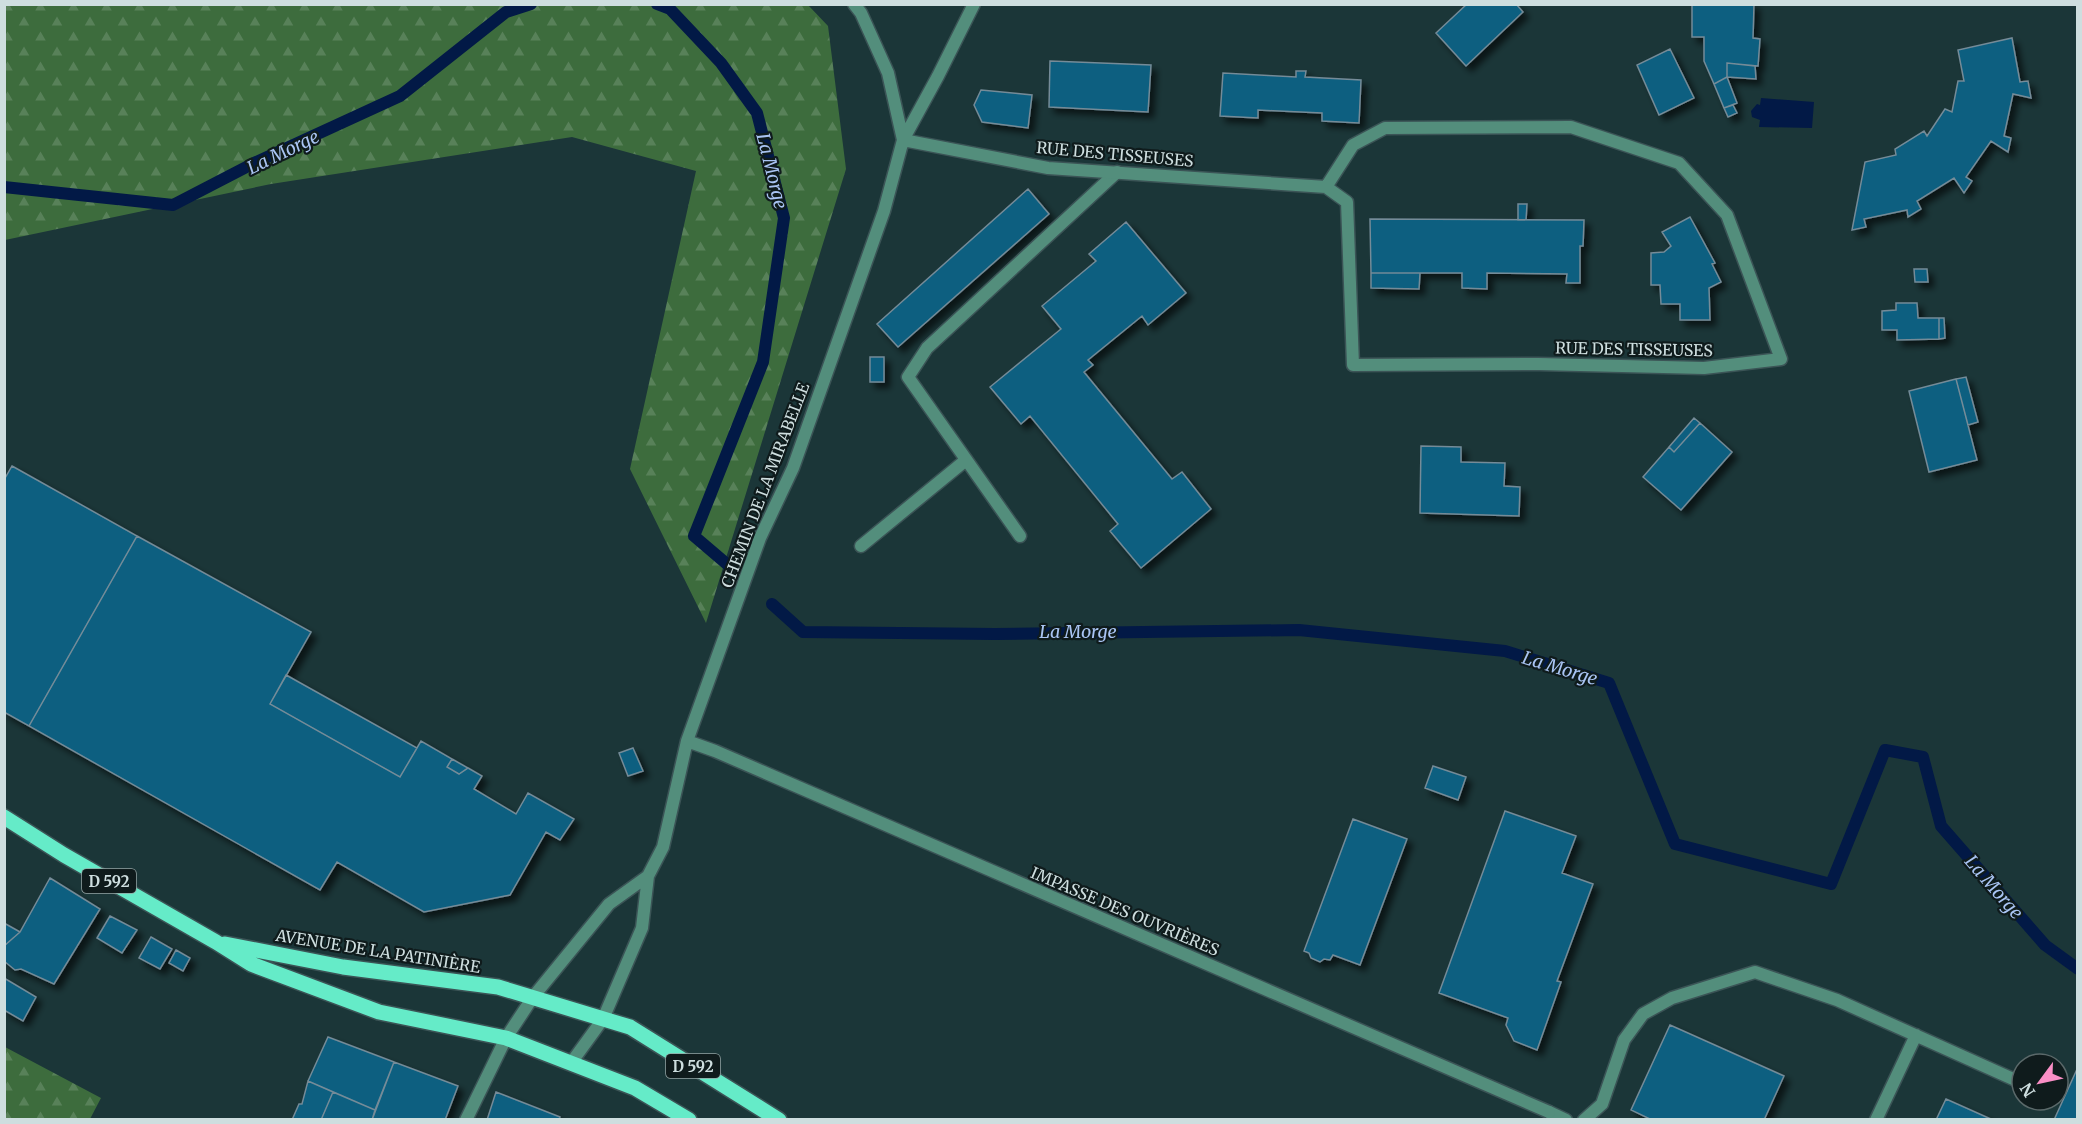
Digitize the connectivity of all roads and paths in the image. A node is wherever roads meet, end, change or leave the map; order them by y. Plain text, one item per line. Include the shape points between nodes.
1 (855, 4) edge
2 (974, 4) edge
3 (903, 140) junction
4 (1117, 172) junction
5 (1326, 187) junction
6 (966, 460) junction
7 (1020, 536) dead end
8 (861, 546) dead end
9 (687, 741) junction
10 (4, 817) edge
11 (648, 876) junction
12 (216, 942) junction
13 (533, 997) junction
14 (603, 1018) junction
15 (1916, 1035) junction
16 (506, 1038) junction
17 (571, 1063) junction
18 (2010, 1078) edge
19 (466, 1119) edge
20 (689, 1119) edge
21 (779, 1119) edge
22 (1566, 1119) edge
23 (1584, 1119) edge
24 (1876, 1119) edge

1 - 3 street, CHEMIN DE LA MIRABELLE via 888,73
2 - 3 street
3 - 4 street, RUE DES TISSEUSES via 1048,168
3 - 9 street, CHEMIN DE LA MIRABELLE via 884,210 793,468 760,538
4 - 5 street, RUE DES TISSEUSES
4 - 6 street via 927,348 908,377
5 - 5 street, RUE DES TISSEUSES via 1347,202 1353,365 1704,368 1781,359 1727,215 1679,163 1571,127 1385,128 1353,145
6 - 7 street
6 - 8 street
9 - 11 street, CHEMIN DE LA MIRABELLE via 663,847
9 - 22 street, IMPASSE DES OUVRIÈRES
10 - 12 main road, AVENUE DE LA PATINIÈRE / D 592
11 - 13 street, CHEMIN DE LA MIRABELLE via 609,904
11 - 14 street, CHEMIN DE LA MIRABELLE via 642,928
12 - 13 main road, AVENUE DE LA PATINIÈRE / D 592 via 343,967 498,987
12 - 16 main road, AVENUE DE LA PATINIÈRE / D 592 via 251,964 379,1012
13 - 14 main road, D 592
13 - 16 street, CHEMIN DE LA MIRABELLE
14 - 17 street, CHEMIN DE LA MIRABELLE
14 - 21 main road, D 592 via 630,1027
15 - 18 street
15 - 23 street via 1837,1000 1755,972 1672,998 1643,1014 1624,1040 1602,1104
15 - 24 street
16 - 17 main road, D 592
16 - 19 street, CHEMIN DE LA MIRABELLE
17 - 20 main road, D 592 via 635,1088

